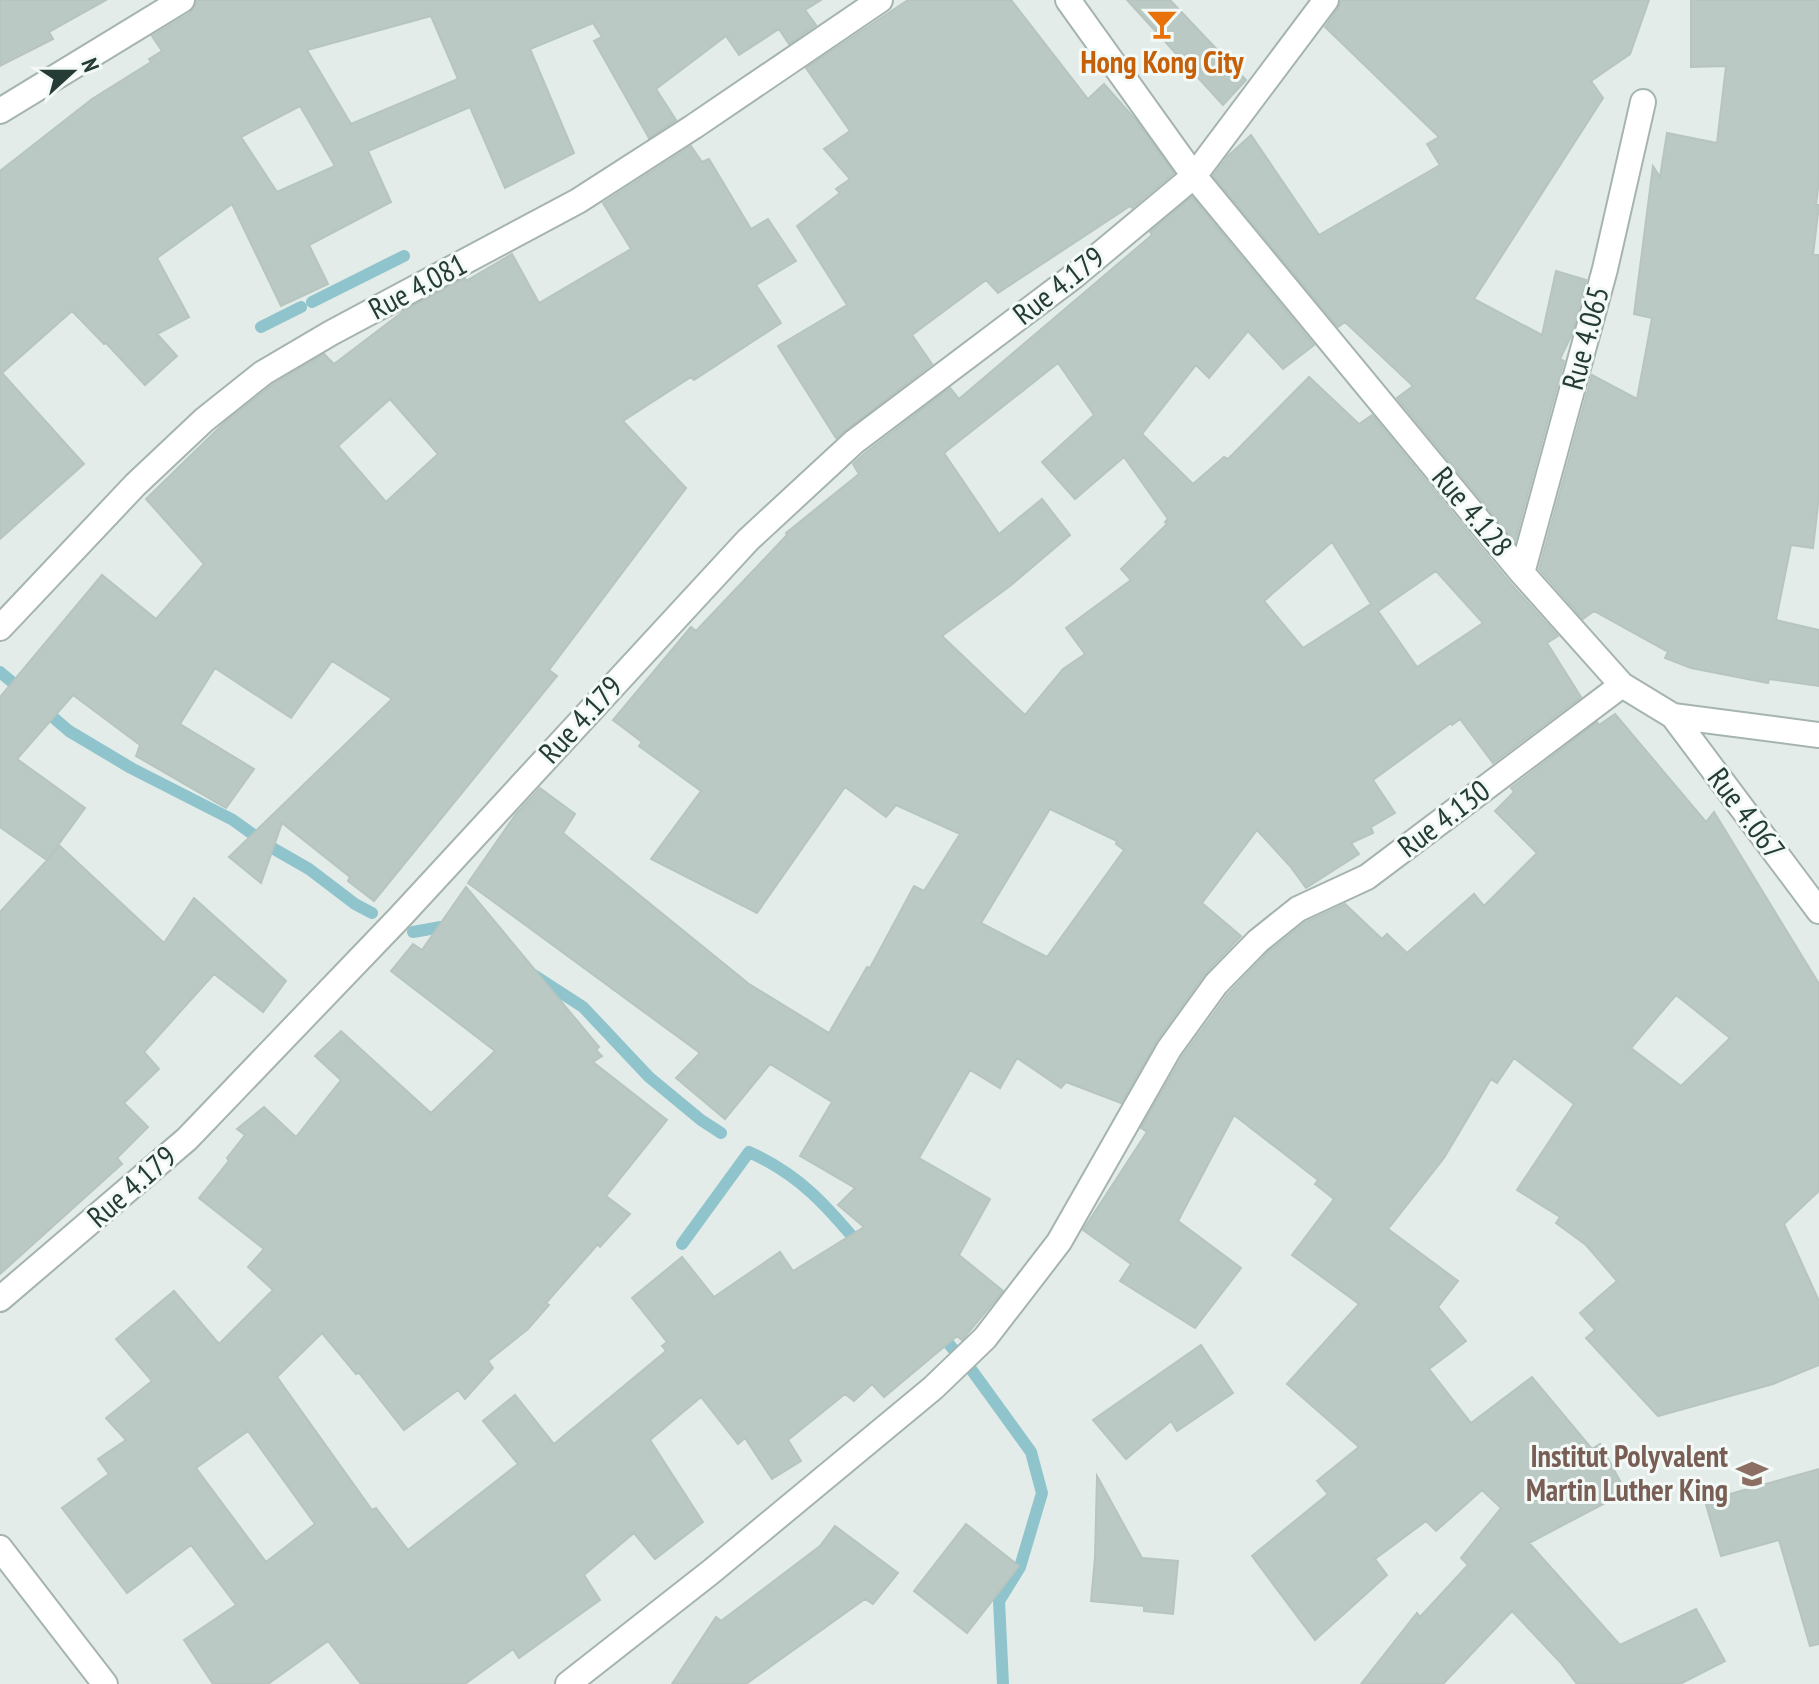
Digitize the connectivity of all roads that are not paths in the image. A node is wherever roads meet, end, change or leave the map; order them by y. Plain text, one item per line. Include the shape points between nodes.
1 (182, 0) edge
2 (880, 0) edge
3 (1068, 0) edge
4 (1326, 0) edge
5 (148, 8) edge
6 (1643, 102) dead end
7 (0, 111) edge
8 (1194, 176) junction
9 (1522, 573) junction
10 (0, 628) edge
11 (1622, 685) junction
12 (1673, 716) junction
13 (1819, 735) edge
14 (1819, 911) edge
15 (0, 1299) edge
16 (0, 1548) edge
17 (105, 1684) edge
18 (568, 1684) edge

1 - 5 street
2 - 10 street, Rue 4.081 via 578,201 263,373 135,485
3 - 8 street, Rue 4.128
4 - 8 street, Rue 4.179
5 - 7 street
6 - 9 street, Rue 4.065 via 1605,269
8 - 9 street, Rue 4.128
8 - 15 street, Rue 4.179 via 1074,276 854,442 748,540 187,1139
9 - 11 street, Rue 4.128
11 - 12 street, Rue 4.128
11 - 18 street, Rue 4.130 via 1367,877 1298,909 1258,941 1216,984 1169,1049 1059,1242 985,1338 933,1388
12 - 13 street, Rue 4.128
12 - 14 street, Rue 4.067
16 - 17 street

